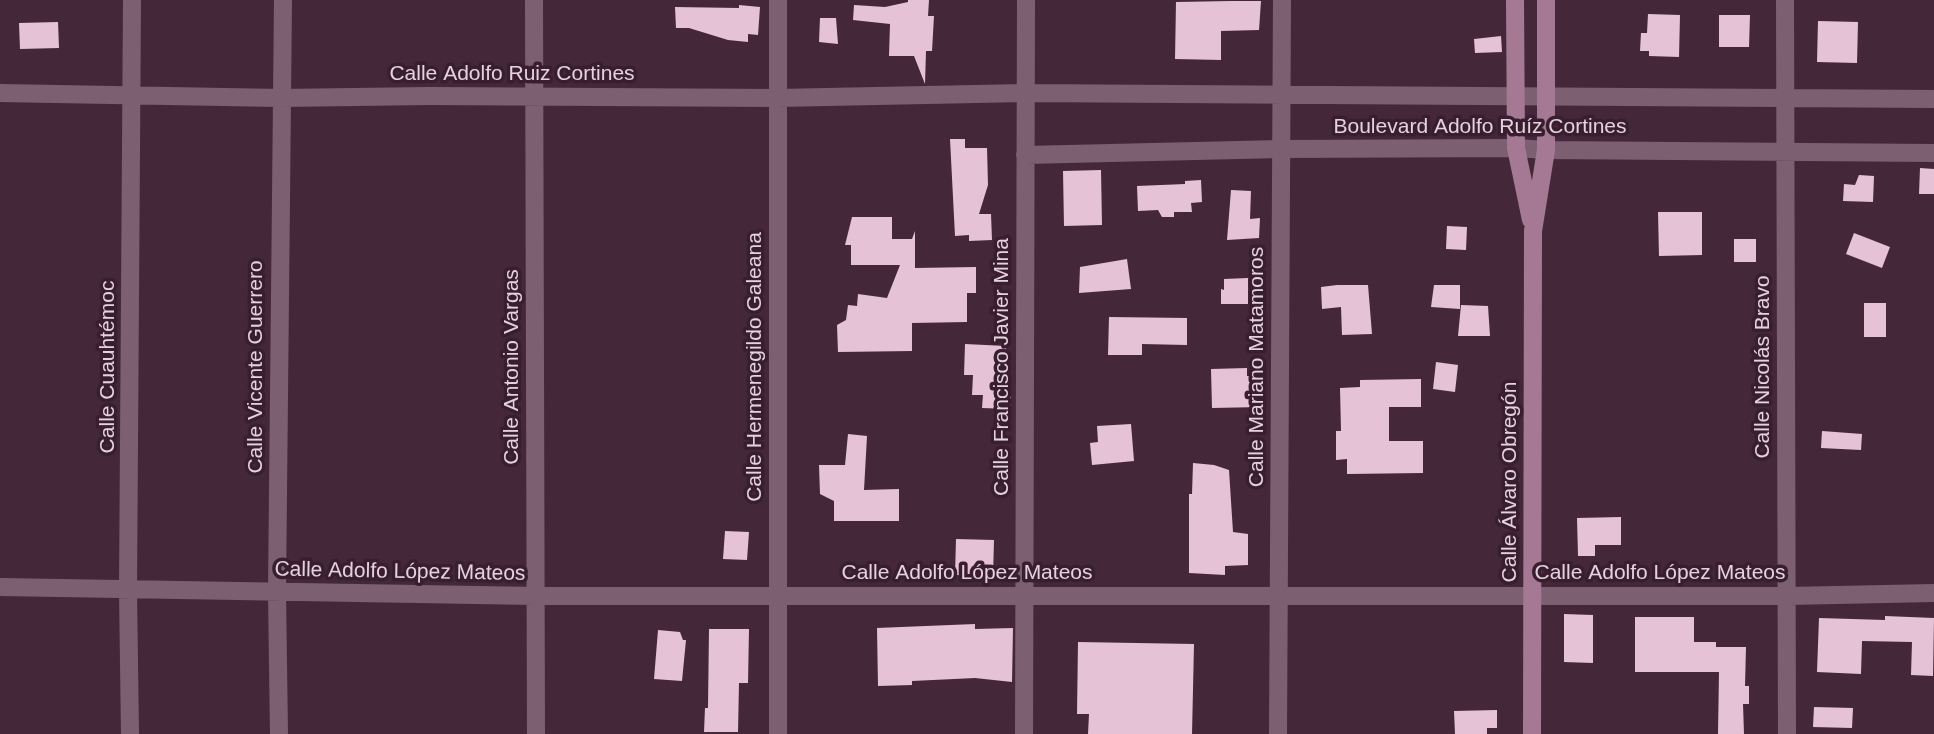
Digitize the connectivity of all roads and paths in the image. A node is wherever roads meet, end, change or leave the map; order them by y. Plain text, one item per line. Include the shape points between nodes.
1 (132, 0) edge
2 (283, 0) edge
3 (534, 0) edge
4 (778, 0) edge
5 (1026, 0) edge
6 (1282, 0) edge
7 (1515, 0) edge
8 (1546, 0) edge
9 (1785, 0) edge
10 (0, 93) edge
11 (1025, 93) junction
12 (1282, 94) junction
13 (130, 95) junction
14 (1516, 95) junction
15 (1546, 95) junction
16 (534, 97) junction
17 (777, 98) junction
18 (280, 99) junction
19 (1785, 99) junction
20 (1934, 99) edge
21 (1516, 148) junction
22 (1281, 149) junction
23 (1546, 150) junction
24 (1785, 152) junction
25 (1934, 153) edge
26 (1025, 155) junction
27 (1533, 231) junction
28 (0, 587) edge
29 (128, 590) junction
30 (277, 592) junction
31 (1934, 593) edge
32 (1279, 595) junction
33 (536, 596) junction
34 (1025, 596) junction
35 (1532, 596) junction
36 (1787, 596) junction
37 (777, 597) junction
38 (130, 734) edge
39 (279, 734) edge
40 (536, 734) edge
41 (778, 734) edge
42 (1024, 734) edge
43 (1278, 734) edge
44 (1532, 734) edge
45 (1787, 734) edge

1 - 13 street, Calle Cuauhtémoc
2 - 18 street, Calle Vicente Guerrero
3 - 16 street, Calle Antonio Vargas
4 - 17 street, Calle Hermenegildo Galeana
5 - 11 street, Calle Francisco Javier Mina
6 - 12 street, Calle Mariano Matamoros
7 - 14 street, Calle Álvaro Obregón
8 - 15 street, Calle Álvaro Obregón
9 - 19 street, Calle Nicolás Bravo
10 - 13 street, Calle Adolfo Ruiz Cortines
11 - 12 street, Calle Adolfo Ruiz Cortines
11 - 17 street, Calle Adolfo Ruiz Cortines
11 - 26 street, Calle Francisco Javier Mina
12 - 14 street, Boulevard Adolfo Ruíz Cortines
12 - 22 street, Calle Mariano Matamoros
13 - 18 street, Calle Adolfo Ruiz Cortines
13 - 29 street, Calle Cuauhtémoc
14 - 15 street, Boulevard Adolfo Ruíz Cortines
14 - 21 street, Calle Álvaro Obregón
15 - 19 street, Boulevard Adolfo Ruíz Cortines
15 - 23 street, Calle Álvaro Obregón
16 - 17 street, Calle Adolfo Ruiz Cortines
16 - 18 street, Calle Adolfo Ruiz Cortines
16 - 33 street, Calle Antonio Vargas
17 - 37 street, Calle Hermenegildo Galeana
18 - 30 street, Calle Vicente Guerrero
19 - 20 street, Boulevard Adolfo Ruíz Cortines
19 - 24 street, Calle Nicolás Bravo
21 - 22 street, Boulevard Adolfo Ruíz Cortines
21 - 23 street, Boulevard Adolfo Ruíz Cortines
21 - 27 street, Calle Álvaro Obregón
22 - 26 street, Boulevard Adolfo Ruíz Cortines
22 - 32 street, Calle Mariano Matamoros
23 - 24 street, Boulevard Adolfo Ruíz Cortines
23 - 27 street, Calle Álvaro Obregón
24 - 25 street, Boulevard Adolfo Ruíz Cortines
24 - 36 street, Calle Nicolás Bravo
26 - 34 street, Calle Francisco Javier Mina
27 - 35 street, Calle Álvaro Obregón
28 - 29 street, Calle Adolfo López Mateos
29 - 30 street, Calle Adolfo López Mateos
29 - 38 street, Calle Cuauhtémoc
30 - 33 street, Calle Adolfo López Mateos
30 - 39 street, Calle Vicente Guerrero
31 - 36 street, Calle Adolfo López Mateos
32 - 34 street, Calle Adolfo López Mateos
32 - 35 street, Calle Adolfo López Mateos
32 - 43 street, Calle Mariano Matamoros
33 - 37 street, Calle Adolfo López Mateos
33 - 40 street, Calle Antonio Vargas
34 - 37 street, Calle Adolfo López Mateos
34 - 42 street, Calle Francisco Javier Mina
35 - 36 street, Calle Adolfo López Mateos
35 - 44 street, Calle Álvaro Obregón
36 - 45 street, Calle Nicolás Bravo
37 - 41 street, Calle Hermenegildo Galeana

